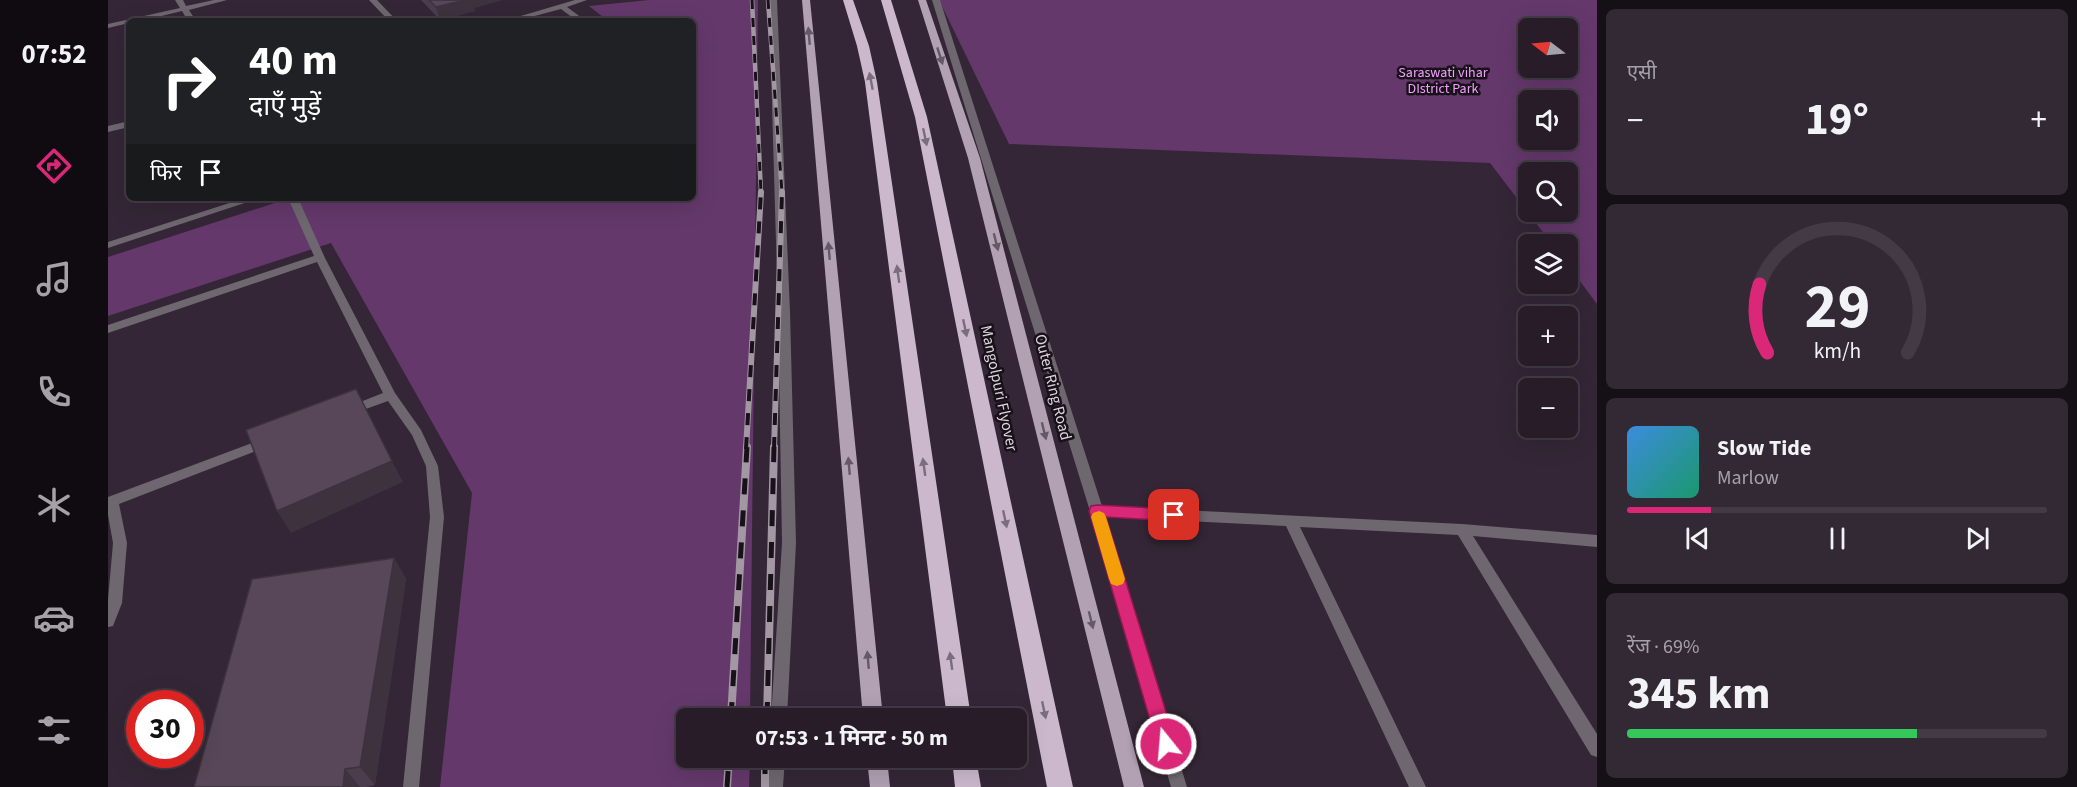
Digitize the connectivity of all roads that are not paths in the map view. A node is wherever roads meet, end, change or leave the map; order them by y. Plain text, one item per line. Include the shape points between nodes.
1 (179, 0) edge
2 (222, 0) edge
3 (374, 0) edge
4 (583, 0) edge
5 (773, 0) edge
6 (806, 0) edge
7 (848, 0) edge
8 (886, 0) edge
9 (922, 0) edge
10 (936, 0) edge
11 (562, 6) junction
12 (184, 9) junction
13 (144, 18) edge
14 (190, 18) edge
15 (390, 18) edge
16 (519, 18) edge
17 (578, 18) edge
18 (126, 22) edge
19 (108, 26) edge
20 (126, 125) edge
21 (108, 129) edge
22 (246, 201) edge
23 (294, 201) edge
24 (108, 245) edge
25 (320, 258) junction
26 (108, 329) edge
27 (390, 395) junction
28 (334, 416) edge
29 (279, 438) edge
30 (110, 502) edge
31 (1097, 511) junction
32 (1290, 521) junction
33 (1462, 530) junction
34 (1597, 541) edge
35 (108, 621) edge
36 (780, 708) edge
37 (872, 708) edge
38 (957, 708) edge
39 (1597, 749) edge
40 (776, 768) edge
41 (878, 768) edge
42 (965, 768) edge
43 (411, 787) edge
44 (775, 787) edge
45 (880, 787) edge
46 (968, 787) edge
47 (1060, 787) edge
48 (1134, 787) edge
49 (1179, 787) edge
50 (1418, 787) edge

1 - 12 street
2 - 12 street
3 - 15 street
4 - 11 street
5 - 36 street via 789,543
37 -> 6 main road
38 -> 7 highway via 871,82
8 -> 47 highway, Mangolpuri Flyover via 921,117
9 -> 48 main road, Outer Ring Road via 974,158
10 - 31 street
11 - 16 street
11 - 17 street
12 - 13 street
12 - 14 street
18 - 19 street
20 - 21 street
22 - 24 street
23 - 25 street
25 - 26 street
25 - 27 street
27 - 28 street
27 - 43 street via 417,433 432,466 437,517
29 - 30 street
30 - 35 street via 120,543 115,603
31 - 32 street
31 - 49 street
32 - 33 street
32 - 50 street
33 - 34 street
33 - 39 street
40 - 44 street
41 - 45 main road
42 - 46 highway

